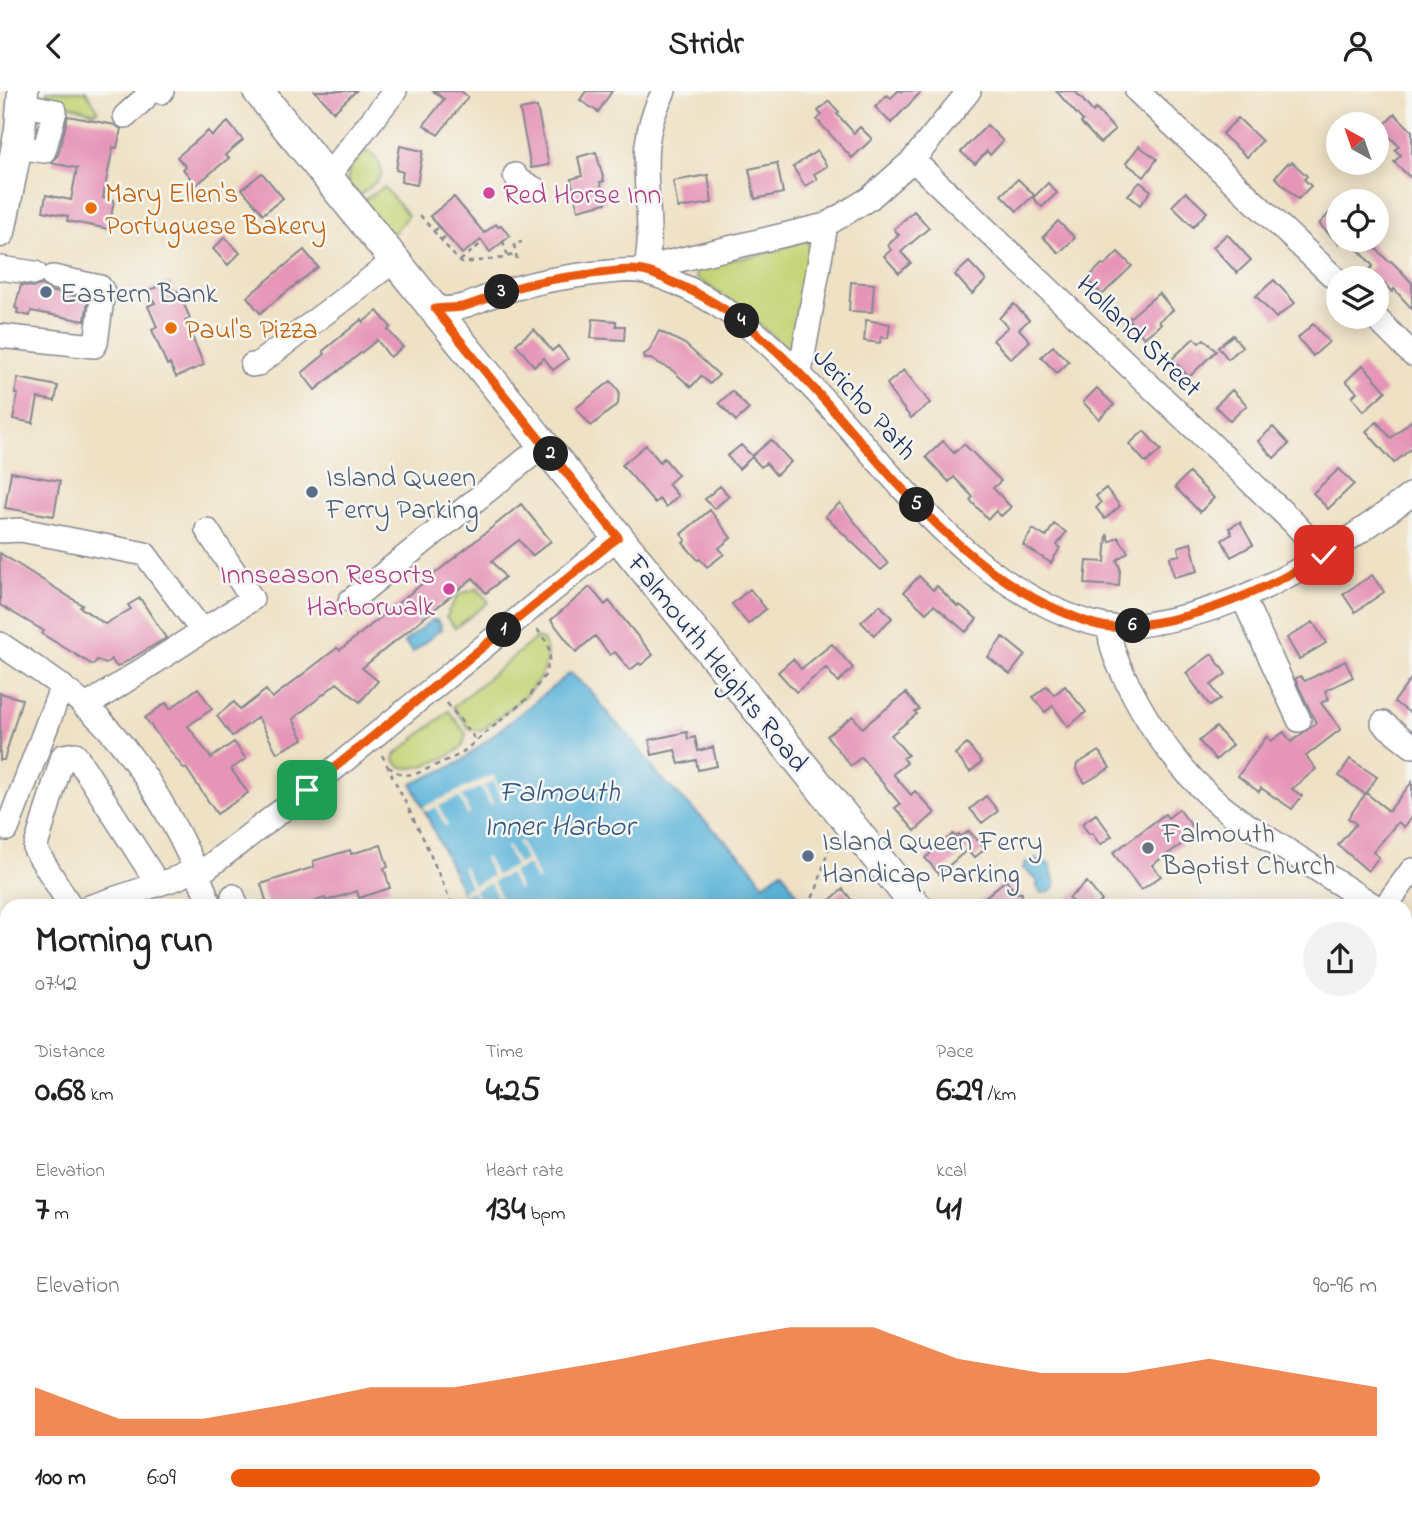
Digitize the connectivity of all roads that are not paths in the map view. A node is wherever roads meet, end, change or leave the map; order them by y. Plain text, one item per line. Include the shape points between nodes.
1 (258, 91) edge
2 (395, 91) edge
3 (664, 91) edge
4 (969, 91) edge
5 (1137, 91) edge
6 (25, 113) edge
7 (913, 160) junction
8 (514, 175) dead end
9 (327, 177) junction
10 (535, 189) dead end
11 (2, 216) edge
12 (826, 225) junction
13 (395, 260) junction
14 (0, 268) edge
15 (1326, 270) edge
16 (646, 272) junction
17 (435, 309) junction
18 (1387, 329) edge
19 (0, 336) edge
20 (1412, 354) edge
21 (253, 365) dead end
22 (800, 373) junction
23 (544, 445) junction
24 (1412, 493) edge
25 (207, 530) dead end
26 (0, 531) edge
27 (618, 537) junction
28 (1324, 555) junction
29 (1243, 597) junction
30 (350, 601) dead end
31 (1109, 627) junction
32 (202, 631) junction
33 (0, 644) edge
34 (62, 686) junction
35 (85, 707) junction
36 (1299, 719) dead end
37 (1383, 723) dead end
38 (1412, 746) edge
39 (0, 826) edge
40 (1412, 870) edge
41 (197, 872) junction
42 (158, 884) junction
43 (66, 899) edge
44 (113, 899) edge
45 (208, 899) edge
46 (911, 899) edge
47 (1363, 899) edge
48 (1391, 899) edge

1 - 9 main road, Falmouth Heights Road
2 - 9 street
3 - 16 street via 647,142 650,235
4 - 7 street
5 - 15 street
6 - 11 main road
7 - 12 street via 870,198
7 - 28 street, Holland Street
8 - 10 street
9 - 13 main road, Falmouth Heights Road
12 - 16 street via 666,263
12 - 22 street
13 - 17 main road, Falmouth Heights Road
13 - 21 street
14 - 19 street via 102,289 94,346
16 - 17 street, Jericho Path via 547,280 466,305
16 - 22 street, Jericho Path via 721,306
17 - 23 main road, Falmouth Heights Road
18 - 20 street
22 - 31 street, Jericho Path via 925,513 978,561 1034,599
23 - 27 main road, Falmouth Heights Road
23 - 30 street
24 - 28 street, Jericho Path
25 - 32 street via 252,599
26 - 32 street via 21,530 145,554
27 - 41 street
27 - 46 main road, Falmouth Heights Road
28 - 29 street, Jericho Path
29 - 31 street, Jericho Path via 1175,619
29 - 36 street
31 - 47 street via 1114,656 1142,711 1194,781 1241,821
32 - 35 street
33 - 34 street
34 - 35 street
34 - 39 street via 7,829
35 - 41 street via 143,776
37 - 38 street
40 - 48 street
41 - 42 street
41 - 45 street
42 - 43 street via 75,754 63,756 35,849
42 - 44 street

